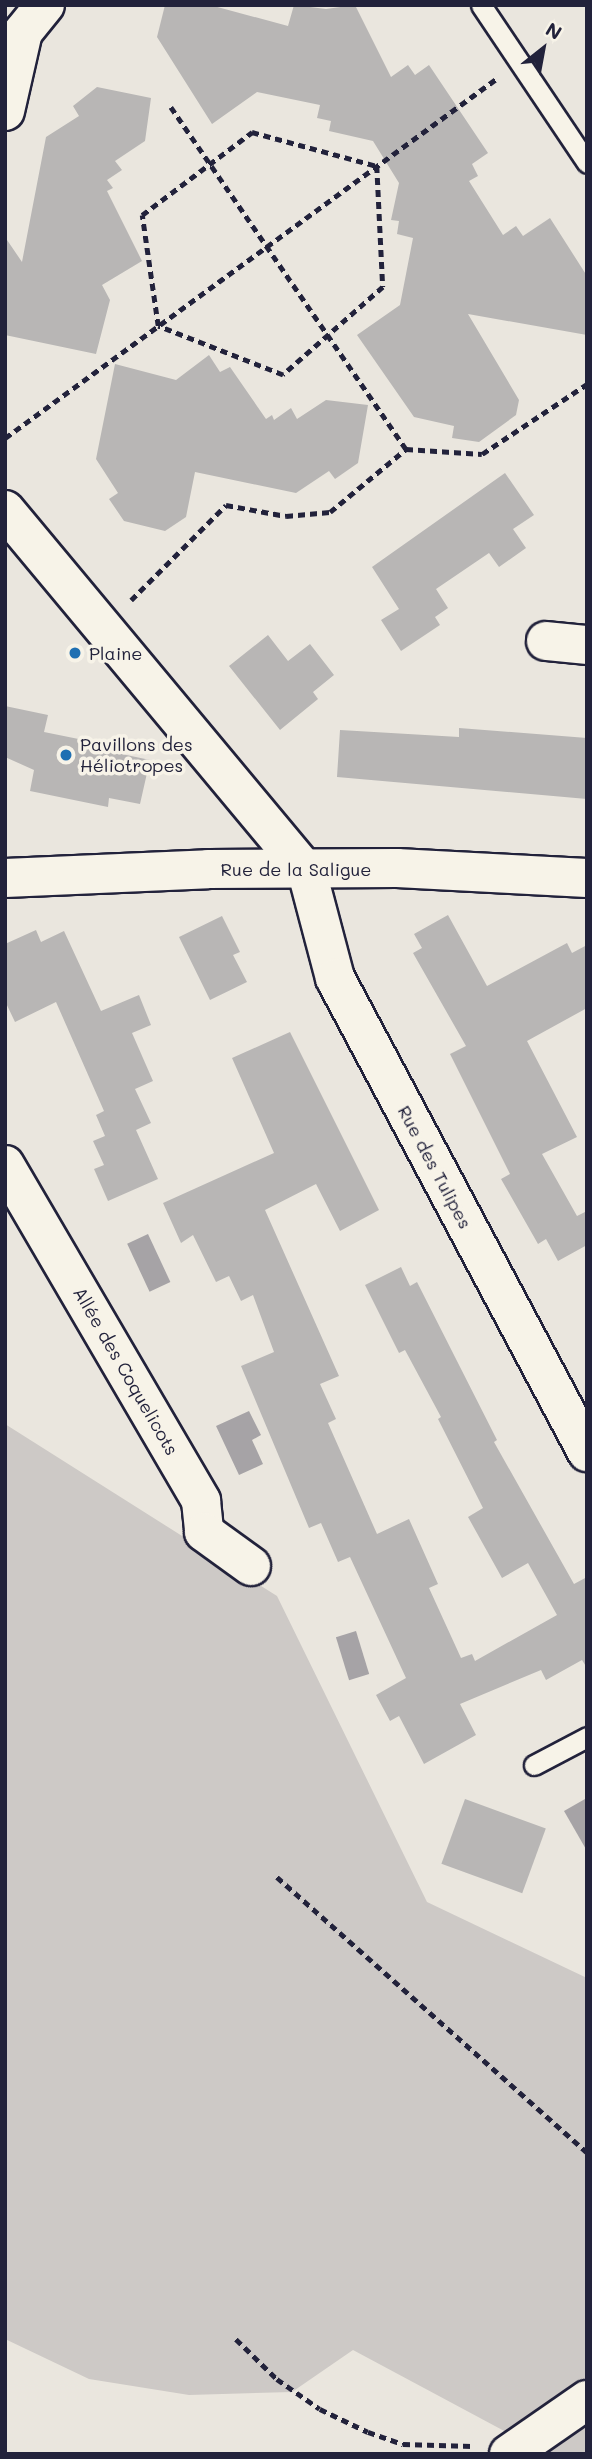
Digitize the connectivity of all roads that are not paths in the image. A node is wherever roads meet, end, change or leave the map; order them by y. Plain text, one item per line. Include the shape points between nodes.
1 (45, 5) edge
2 (481, 5) edge
3 (5, 111) edge
4 (587, 163) edge
5 (5, 510) edge
6 (546, 641) dead end
7 (587, 645) edge
8 (307, 872) junction
9 (5, 878) edge
10 (587, 878) edge
11 (5, 1165) edge
12 (587, 1452) edge
13 (251, 1566) dead end
14 (587, 1737) edge
15 (534, 1765) dead end
16 (587, 2400) edge
17 (496, 2452) edge

1 - 3 street via 23,32
2 - 4 lane
5 - 8 street
6 - 7 street
8 - 9 street, Rue de la Saligue via 208,869
8 - 10 street, Rue de la Saligue via 397,868
8 - 12 street, Rue des Tulipes via 335,978
11 - 13 street, Allée des Coquelicots via 201,1501 204,1532
14 - 15 lane
16 - 17 street

